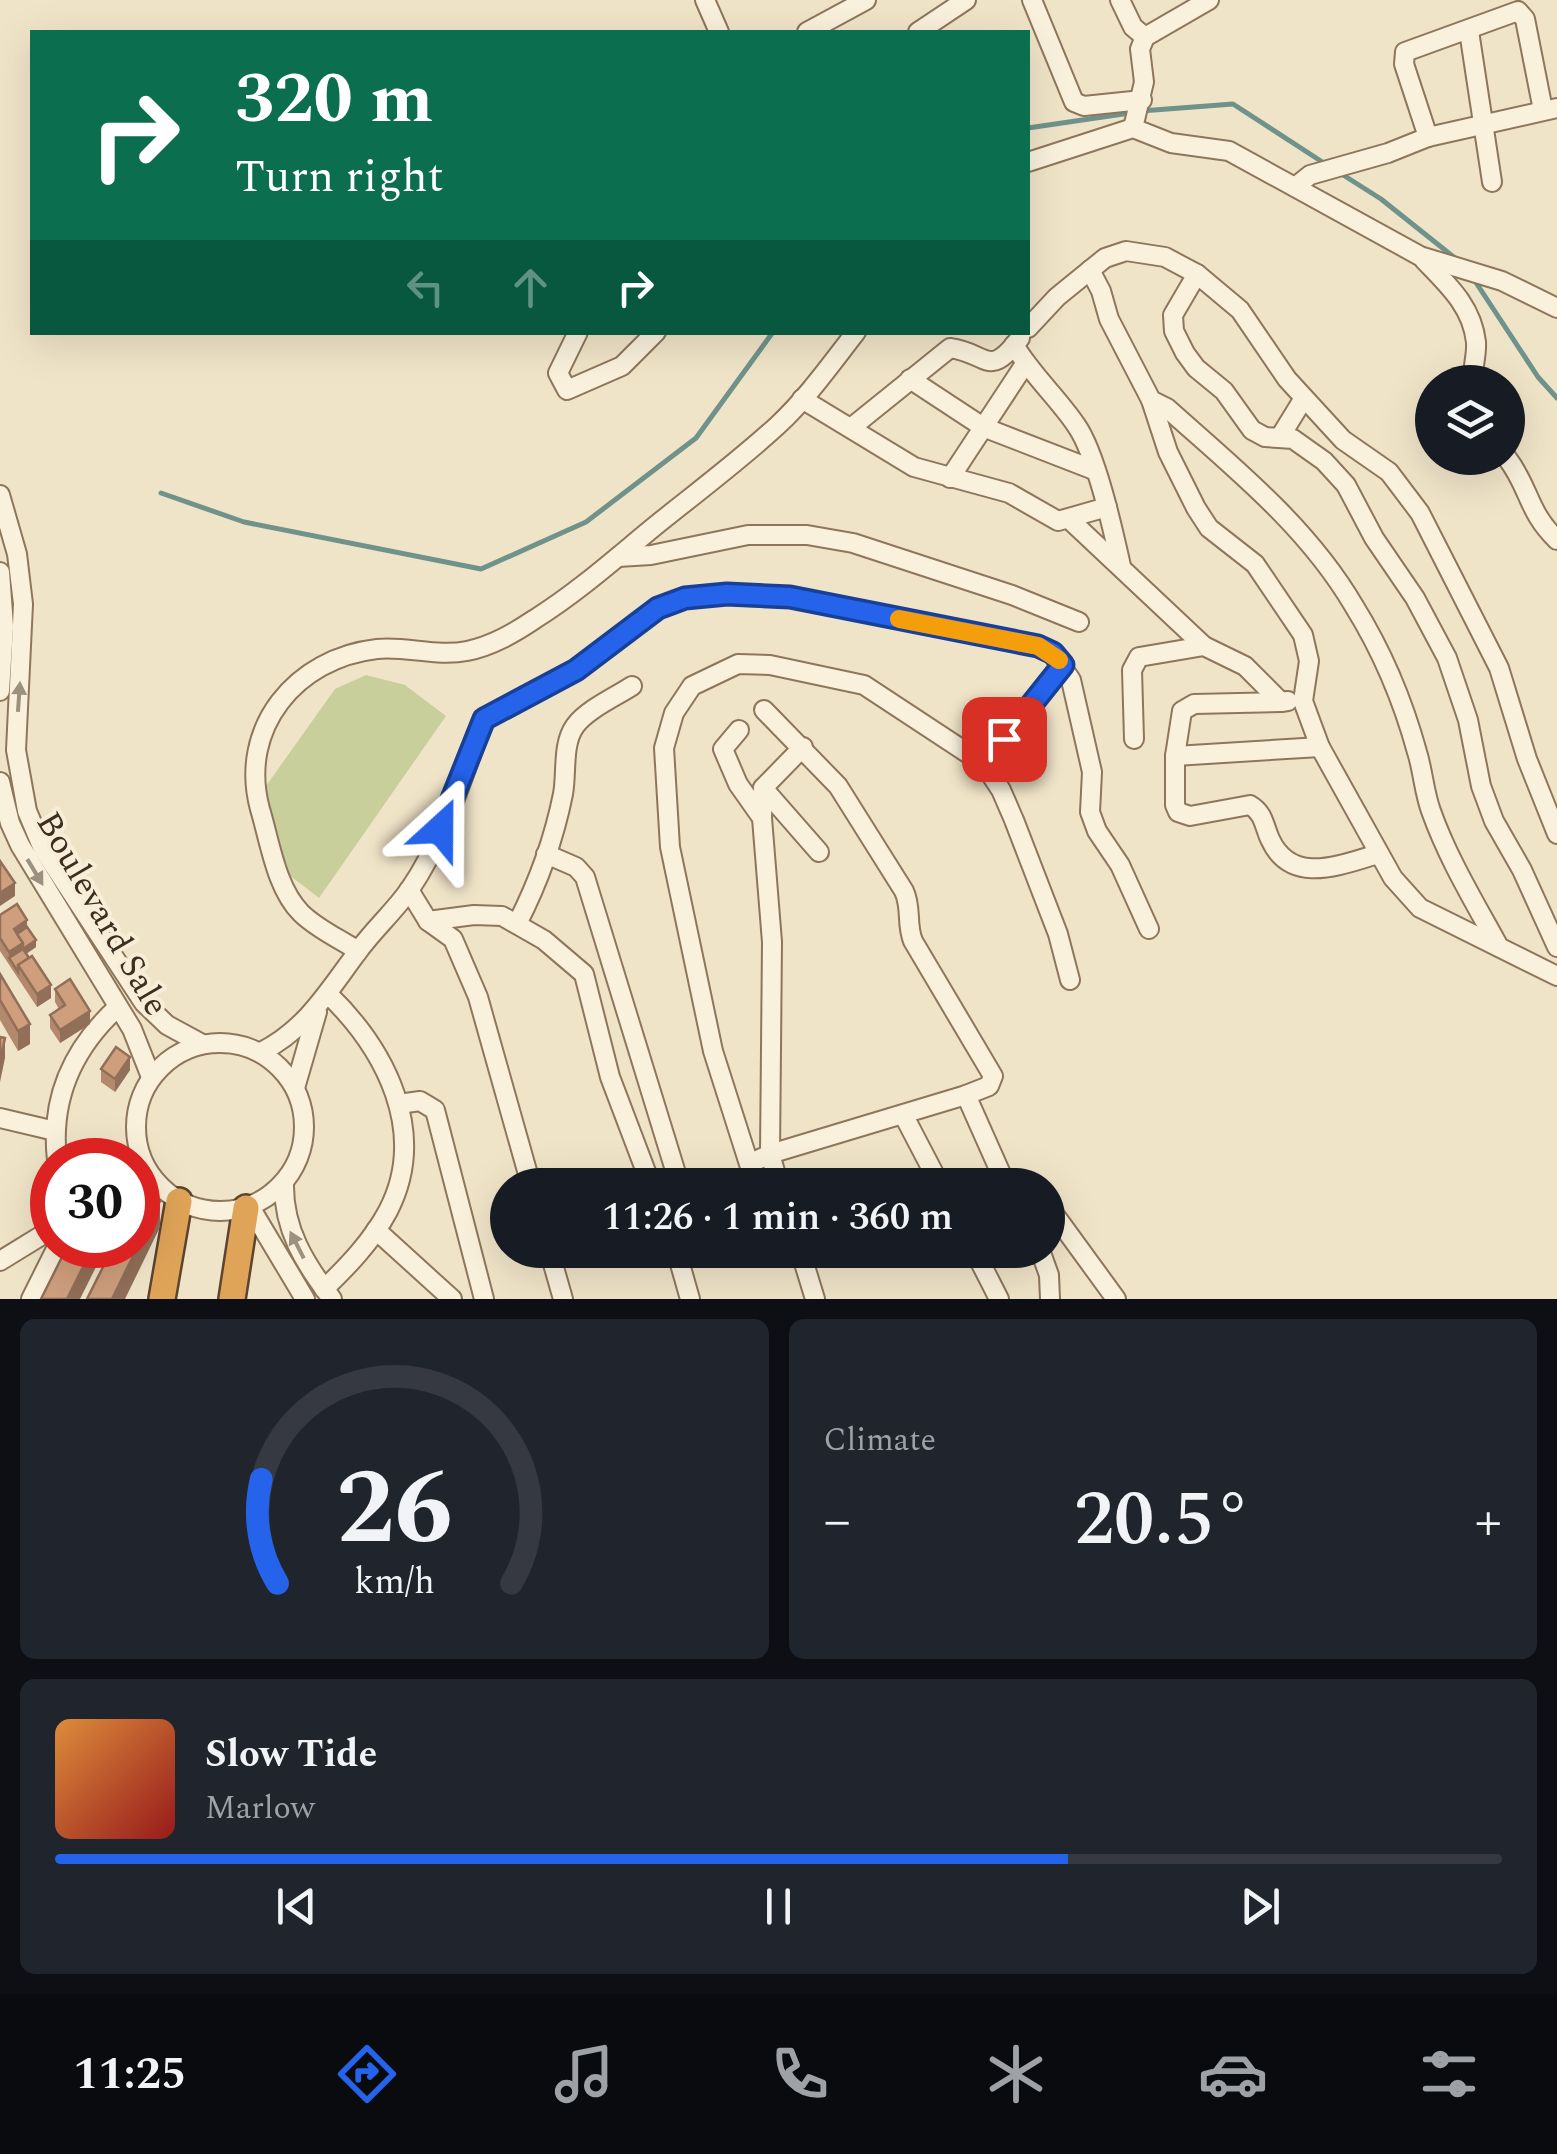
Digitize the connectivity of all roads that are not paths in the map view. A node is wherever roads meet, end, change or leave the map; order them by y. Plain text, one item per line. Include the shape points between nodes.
1 (705, 0) edge
2 (866, 0) edge
3 (966, 0) edge
4 (1032, 0) edge
5 (1120, 0) edge
6 (1209, 0) edge
7 (718, 30) edge
8 (811, 30) edge
9 (921, 30) edge
10 (1469, 31) junction
11 (1146, 37) junction
12 (1142, 100) junction
13 (1550, 109) edge
14 (1483, 123) junction
15 (1132, 128) junction
16 (1428, 137) junction
17 (1030, 161) edge
18 (1492, 182) dead end
19 (1295, 187) junction
20 (1420, 256) junction
21 (1090, 270) junction
22 (1197, 274) junction
23 (1557, 308) edge
24 (1030, 326) edge
25 (577, 335) edge
26 (653, 335) edge
27 (854, 335) edge
28 (1022, 335) edge
29 (1026, 364) junction
30 (1474, 365) edge
31 (910, 378) junction
32 (1304, 398) junction
33 (802, 399) junction
34 (1151, 400) junction
35 (852, 427) junction
36 (984, 427) junction
37 (1280, 437) junction
38 (1343, 440) junction
39 (1324, 460) junction
40 (1094, 470) junction
41 (1519, 475) edge
42 (950, 478) junction
43 (0, 495) edge
44 (1107, 507) junction
45 (1070, 520) junction
46 (1557, 540) edge
47 (618, 557) junction
48 (1121, 566) junction
49 (0, 572) edge
50 (1079, 622) dead end
51 (1204, 646) junction
52 (1063, 665) junction
53 (632, 686) dead end
54 (0, 691) edge
55 (1304, 700) junction
56 (1282, 702) junction
57 (764, 710) dead end
58 (739, 730) dead end
59 (1134, 738) dead end
60 (802, 747) junction
61 (1320, 747) junction
62 (1175, 756) junction
63 (984, 764) junction
64 (0, 782) edge
65 (764, 788) junction
66 (762, 818) junction
67 (1557, 834) edge
68 (819, 852) dead end
69 (546, 854) junction
70 (1378, 854) junction
71 (409, 890) junction
72 (428, 921) junction
73 (517, 924) junction
74 (1149, 930) dead end
75 (1557, 946) edge
76 (1499, 947) junction
77 (358, 950) junction
78 (1557, 976) edge
79 (1070, 980) dead end
80 (324, 1000) junction
81 (118, 1007) junction
82 (154, 1014) junction
83 (132, 1029) junction
84 (202, 1044) junction
85 (260, 1052) junction
86 (151, 1077) junction
87 (294, 1088) junction
88 (966, 1095) junction
89 (398, 1104) junction
90 (904, 1116) junction
91 (0, 1118) edge
92 (55, 1131) junction
93 (55, 1138) edge
94 (138, 1138) edge
95 (770, 1154) junction
96 (526, 1168) edge
97 (645, 1168) edge
98 (674, 1168) edge
99 (775, 1168) edge
100 (931, 1168) edge
101 (998, 1168) edge
102 (284, 1184) junction
103 (160, 1187) edge
104 (179, 1201) junction
105 (248, 1207) junction
106 (1065, 1228) edge
107 (376, 1230) junction
108 (30, 1242) edge
109 (0, 1261) edge
110 (46, 1268) edge
111 (554, 1268) edge
112 (681, 1268) edge
113 (806, 1268) edge
114 (983, 1268) edge
115 (1046, 1268) edge
116 (328, 1294) edge
117 (303, 1298) edge
118 (31, 1299) edge
119 (162, 1299) edge
120 (232, 1299) edge
121 (452, 1299) edge
122 (484, 1299) edge
123 (562, 1299) edge
124 (690, 1299) edge
125 (815, 1299) edge
126 (999, 1299) edge
127 (1050, 1299) edge
128 (1116, 1299) edge

1 - 7 street
2 - 8 street
3 - 9 street
4 - 12 street via 1074,102
5 - 11 street
6 - 11 street
10 - 13 street via 1522,13
10 - 14 street
10 - 16 street via 1410,48 1403,57
11 - 12 street via 1140,49
12 - 15 street
13 - 14 street
14 - 16 street
14 - 18 street
15 - 17 street
15 - 19 street via 1230,150
16 - 19 street via 1310,176
19 - 20 street
20 - 23 street via 1502,280
20 - 30 street via 1467,311
21 - 22 street via 1126,250 1165,257
21 - 24 street
21 - 34 street
22 - 32 street via 1240,310
22 - 37 street via 1173,315 1174,331 1196,368 1252,430
25 - 26 street via 558,373 567,390 622,366
27 - 33 street
28 - 29 street
28 - 31 street via 995,363 950,348
29 - 36 street
29 - 40 street via 1079,428
31 - 35 street
31 - 36 street
32 - 37 street
32 - 38 street
33 - 35 street
33 - 47 street
34 - 55 street via 1196,508 1255,564 1303,635 1309,661
34 - 76 street via 1287,517 1354,606 1404,711 1442,840
35 - 42 street via 914,467
36 - 40 street
36 - 42 street
37 - 39 street
38 - 39 street
38 - 67 street via 1390,472 1420,512 1499,668
39 - 75 street via 1346,485 1446,658 1494,821
40 - 44 street
41 - 46 street via 1536,518
42 - 45 street via 1009,493
82 -> 43 street via 44,850 24,801 16,750 24,604
44 - 45 street
44 - 48 street
45 - 48 street
47 - 50 street via 748,535 807,535 852,543
47 - 77 street via 502,640 460,652 381,649 349,655 307,674 277,704 258,744 254,775 281,879 302,914
48 - 51 street
49 - 54 street
51 - 56 street via 1245,666
51 - 59 street via 1146,654 1134,663
52 - 63 street
52 - 71 street via 1038,646 790,597 685,598 658,608 576,670 484,719
52 - 74 street via 1089,755 1090,812
53 - 69 street via 577,722 569,737 563,794
55 - 56 street
55 - 61 street
56 - 62 street via 1188,706 1179,718
57 - 60 street
58 - 66 street via 723,749
60 - 65 street
60 - 88 street via 838,786 904,891 913,942 993,1076 989,1086
61 - 62 street
61 - 70 street
62 - 70 street via 1175,806 1184,816 1250,805 1258,809 1279,857 1295,867 1332,868
63 - 79 street via 1014,820
63 - 95 street via 864,685 770,665 738,664 692,686 674,713 664,748 670,847 714,1051 748,1164
64 -> 81 street, Boulevard Sale via 20,845
65 - 66 street
65 - 68 street
66 - 95 street via 772,942
69 - 73 street
69 - 98 street via 585,877
70 - 76 street via 1420,908
71 - 72 street
71 - 77 street
72 - 73 street via 474,914
72 - 96 street via 453,940 478,997
73 - 97 street via 584,974 610,1078
76 - 78 street
77 - 80 street
80 - 85 street via 291,1034
80 - 87 street
80 - 89 street via 372,1043
81 - 83 street, Boulevard Sale
81 - 92 street via 73,1062
82 - 83 street
82 - 84 street
83 - 86 street, Boulevard Sale
84 - 85 street via 232,1043
84 - 86 street via 173,1056
85 - 87 street
86 - 94 street via 138,1107
87 - 102 street via 304,1137
88 - 90 street
88 - 101 street
89 - 107 street via 400,1176
89 - 122 street via 420,1101 435,1110
90 - 95 street
90 - 100 street
91 - 92 street
92 - 93 street
95 - 99 street
102 - 105 street
116 -> 102 street via 294,1241
103 - 104 street
104 - 105 street via 212,1212
104 - 119 highway
105 - 117 street
105 - 120 highway
106 - 128 street
107 - 116 street
107 - 121 street
108 - 109 street
110 - 118 street
111 - 123 street
112 - 124 street
113 - 125 street
114 - 126 street
115 - 127 street

